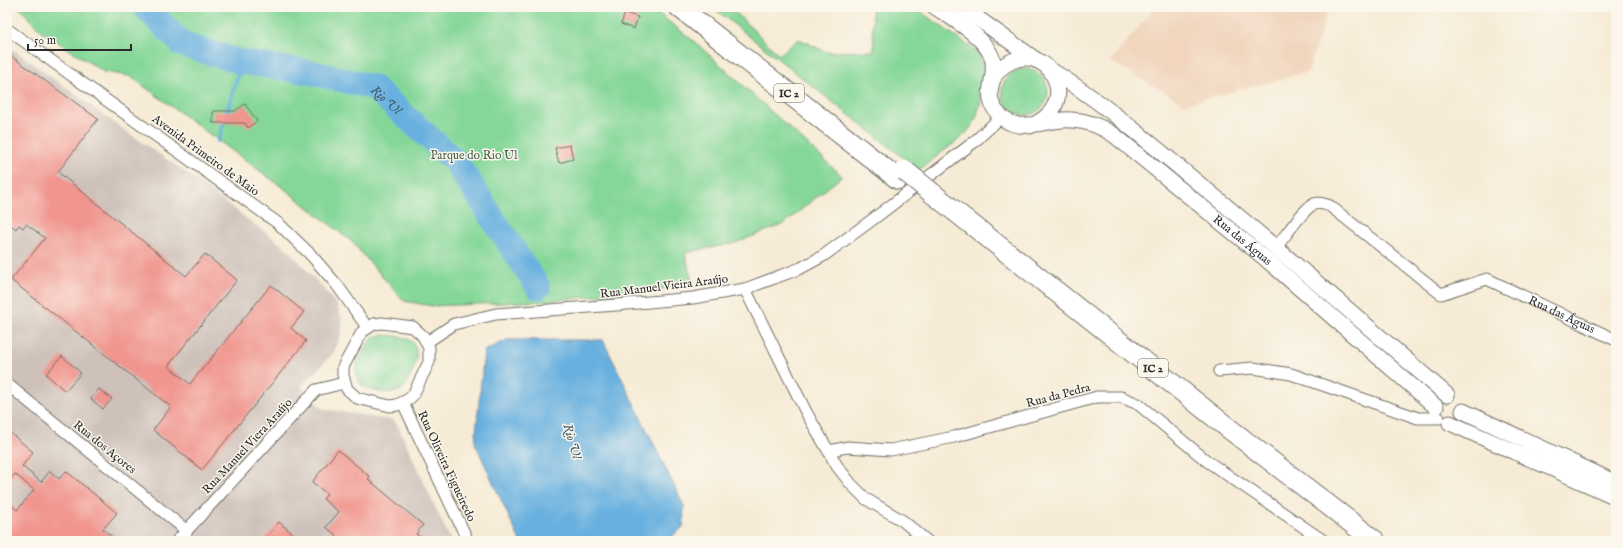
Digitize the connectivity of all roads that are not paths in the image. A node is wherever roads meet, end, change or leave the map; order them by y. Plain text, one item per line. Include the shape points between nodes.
1 (679, 7) edge
2 (696, 7) edge
3 (935, 7) edge
4 (962, 7) edge
5 (7, 29) edge
6 (1043, 65) junction
7 (992, 80) junction
8 (1000, 117) junction
9 (1030, 126) junction
10 (902, 175) junction
11 (928, 196) junction
12 (1276, 247) junction
13 (745, 289) junction
14 (367, 327) junction
15 (1616, 340) edge
16 (427, 342) junction
17 (1219, 371) dead end
18 (344, 383) junction
19 (7, 384) edge
20 (1447, 395) junction
21 (403, 403) junction
22 (1463, 410) junction
23 (1441, 416) junction
24 (829, 451) junction
25 (1616, 483) edge
26 (1616, 498) edge
27 (187, 531) junction
28 (177, 541) edge
29 (468, 541) edge
30 (927, 541) edge
31 (1324, 541) edge
32 (1355, 541) edge
33 (1375, 541) edge

1 - 10 highway, IC 2
2 - 10 highway, IC 2
3 - 7 main road via 970,31 986,47 993,61
4 - 6 main road, Rua das Águas
5 - 14 street, Avenida Primeiro de Maio via 279,224 337,285
6 - 7 main road via 1027,59 1016,59 1006,64
6 - 9 main road via 1054,77 1058,87 1058,98 1049,116
6 - 12 main road, Rua das Águas via 1079,87 1126,123
7 - 8 main road via 991,100
8 - 9 main road via 1009,123
8 - 13 street, Rua Manuel Vieira Araújo via 974,142 823,256 801,268
9 - 23 main road, Rua das Águas via 1048,121 1072,120 1089,122 1114,135 1266,259
10 - 11 highway, IC 2, bridge
11 - 32 highway, IC 2 via 1214,433
11 - 33 highway, IC 2
12 - 15 street, Rua das Águas via 1309,207 1324,204 1440,294 1487,279
12 - 20 main road, Rua das Águas
13 - 16 street, Rua Manuel Vieira Araújo via 694,298 496,314 454,324
13 - 24 street via 806,412
14 - 16 street via 382,323 413,327
14 - 18 street via 358,338 343,367
16 - 21 street via 429,362 413,395
17 - 23 street, Rua das Águas via 1253,368 1291,374 1418,418
18 - 21 street via 357,398 390,406
18 - 27 street, Rua Manuel Viera Araújo via 316,390
19 - 27 street, Rua dos Açores
20 - 22 main road, Rua das Águas via 1458,398
20 - 23 main road via 1440,399
21 - 29 street, Rua Oliveira Figueiredo
22 - 23 main road via 1457,420
22 - 25 main road, Rua das Águas
23 - 26 main road, Rua das Águas
24 - 30 street via 837,466 866,499 903,521
24 - 31 street, Rua da Pedra via 847,447 891,450 954,437 1097,397 1121,397 1138,404 1207,461
27 - 28 street, Rua Manuel Viera Araújo

